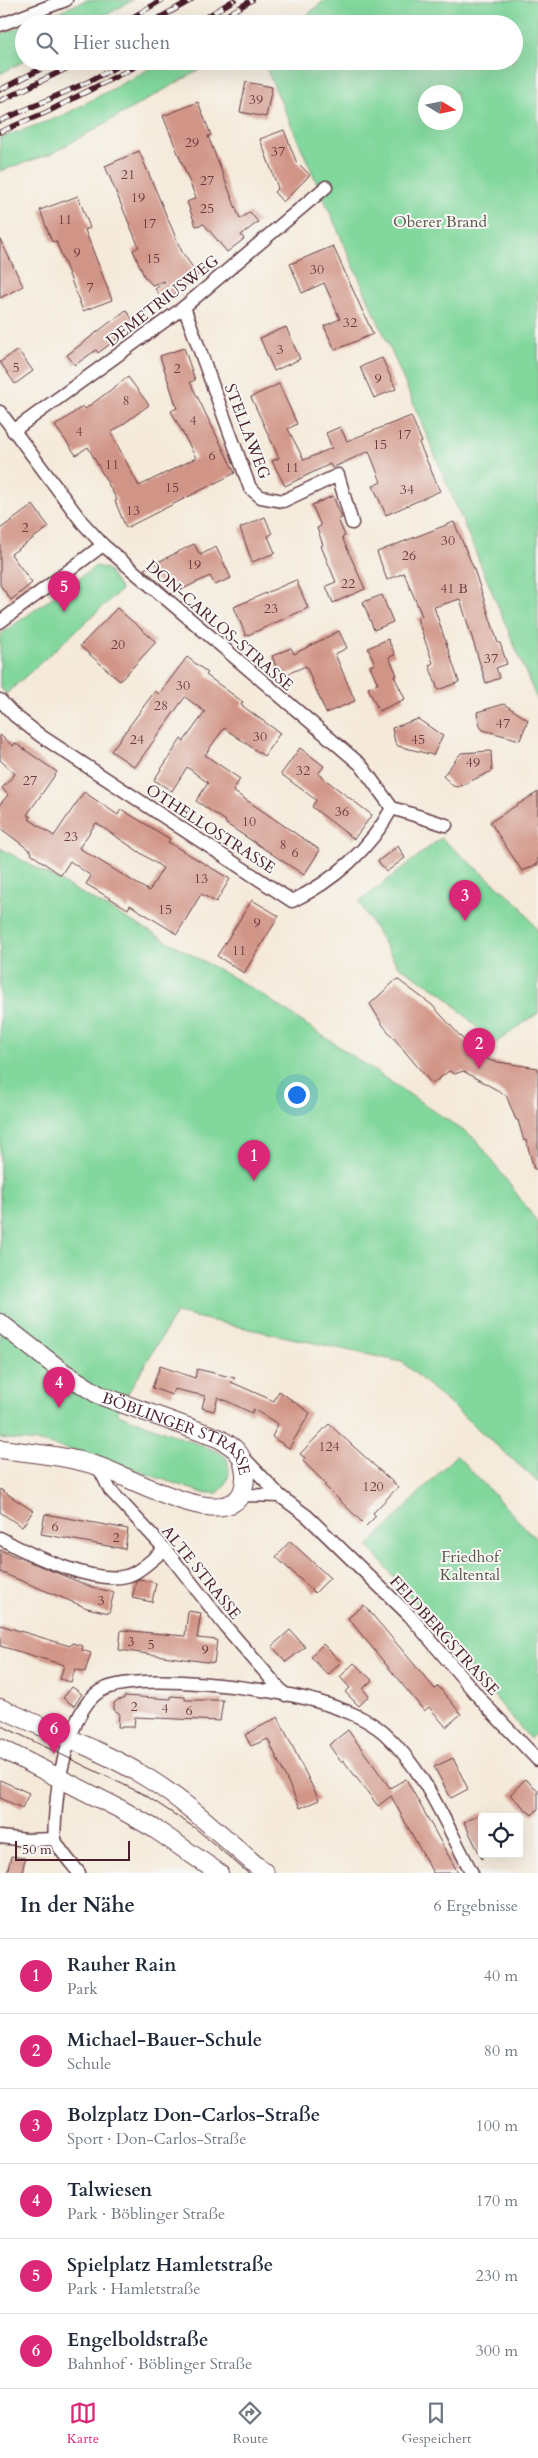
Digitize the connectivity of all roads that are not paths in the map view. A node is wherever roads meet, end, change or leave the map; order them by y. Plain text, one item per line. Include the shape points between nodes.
1 (66, 0) edge
2 (26, 15) edge
3 (15, 19) edge
4 (0, 25) edge
5 (326, 187) dead end
6 (184, 307) junction
7 (0, 412) edge
8 (13, 430) junction
9 (352, 523) dead end
10 (103, 545) junction
11 (0, 622) edge
12 (0, 700) edge
13 (392, 808) junction
14 (446, 825) dead end
15 (0, 1323) edge
16 (0, 1449) edge
17 (243, 1457) junction
18 (98, 1466) junction
19 (280, 1496) junction
20 (237, 1500) junction
21 (0, 1538) edge
22 (164, 1549) junction
23 (286, 1696) junction
24 (0, 1708) edge
25 (70, 1739) junction
26 (0, 1748) edge
27 (538, 1760) edge
28 (59, 1777) junction
29 (0, 1837) edge
30 (55, 1839) junction
31 (79, 1873) edge
32 (219, 1873) edge
33 (265, 1873) edge
34 (472, 1873) edge

1 - 2 street
3 - 4 street
5 - 6 street, DEMETRIUSWEG
6 - 8 street, DEMETRIUSWEG
6 - 9 street, STELLAWEG via 250,488 261,496 283,500 338,475
7 - 8 street, DON-CARLOS-STRASSE
8 - 10 street, DON-CARLOS-STRASSE
10 - 11 street
10 - 13 street, DON-CARLOS-STRASSE via 361,765
12 - 13 street, OTHELLOSTRASSE via 41,736 292,901 313,891 366,849
13 - 14 street
15 - 17 main road, BÖBLINGER STRASSE via 63,1372 99,1395 218,1438 234,1446
16 - 18 main road, BÖBLINGER STRASSE via 39,1453
17 - 19 street, FELDBERGSTRASSE
17 - 20 main road, BÖBLINGER STRASSE via 244,1485
18 - 20 main road, BÖBLINGER STRASSE via 202,1506 229,1506
18 - 22 street, ALTE STRASSE via 110,1490
19 - 20 street via 248,1495
19 - 27 street, FELDBERGSTRASSE via 307,1516 410,1616 490,1710
21 - 22 street via 68,1568 95,1576 134,1573
22 - 23 street, ALTE STRASSE
23 - 25 street via 204,1684 125,1684 93,1697 77,1721
23 - 34 street via 315,1701 353,1714 383,1732 407,1756 420,1776
24 - 25 main road
25 - 28 street
25 - 33 main road via 149,1779
26 - 28 main road
28 - 30 street
28 - 32 main road via 155,1829
29 - 30 street
30 - 31 street

